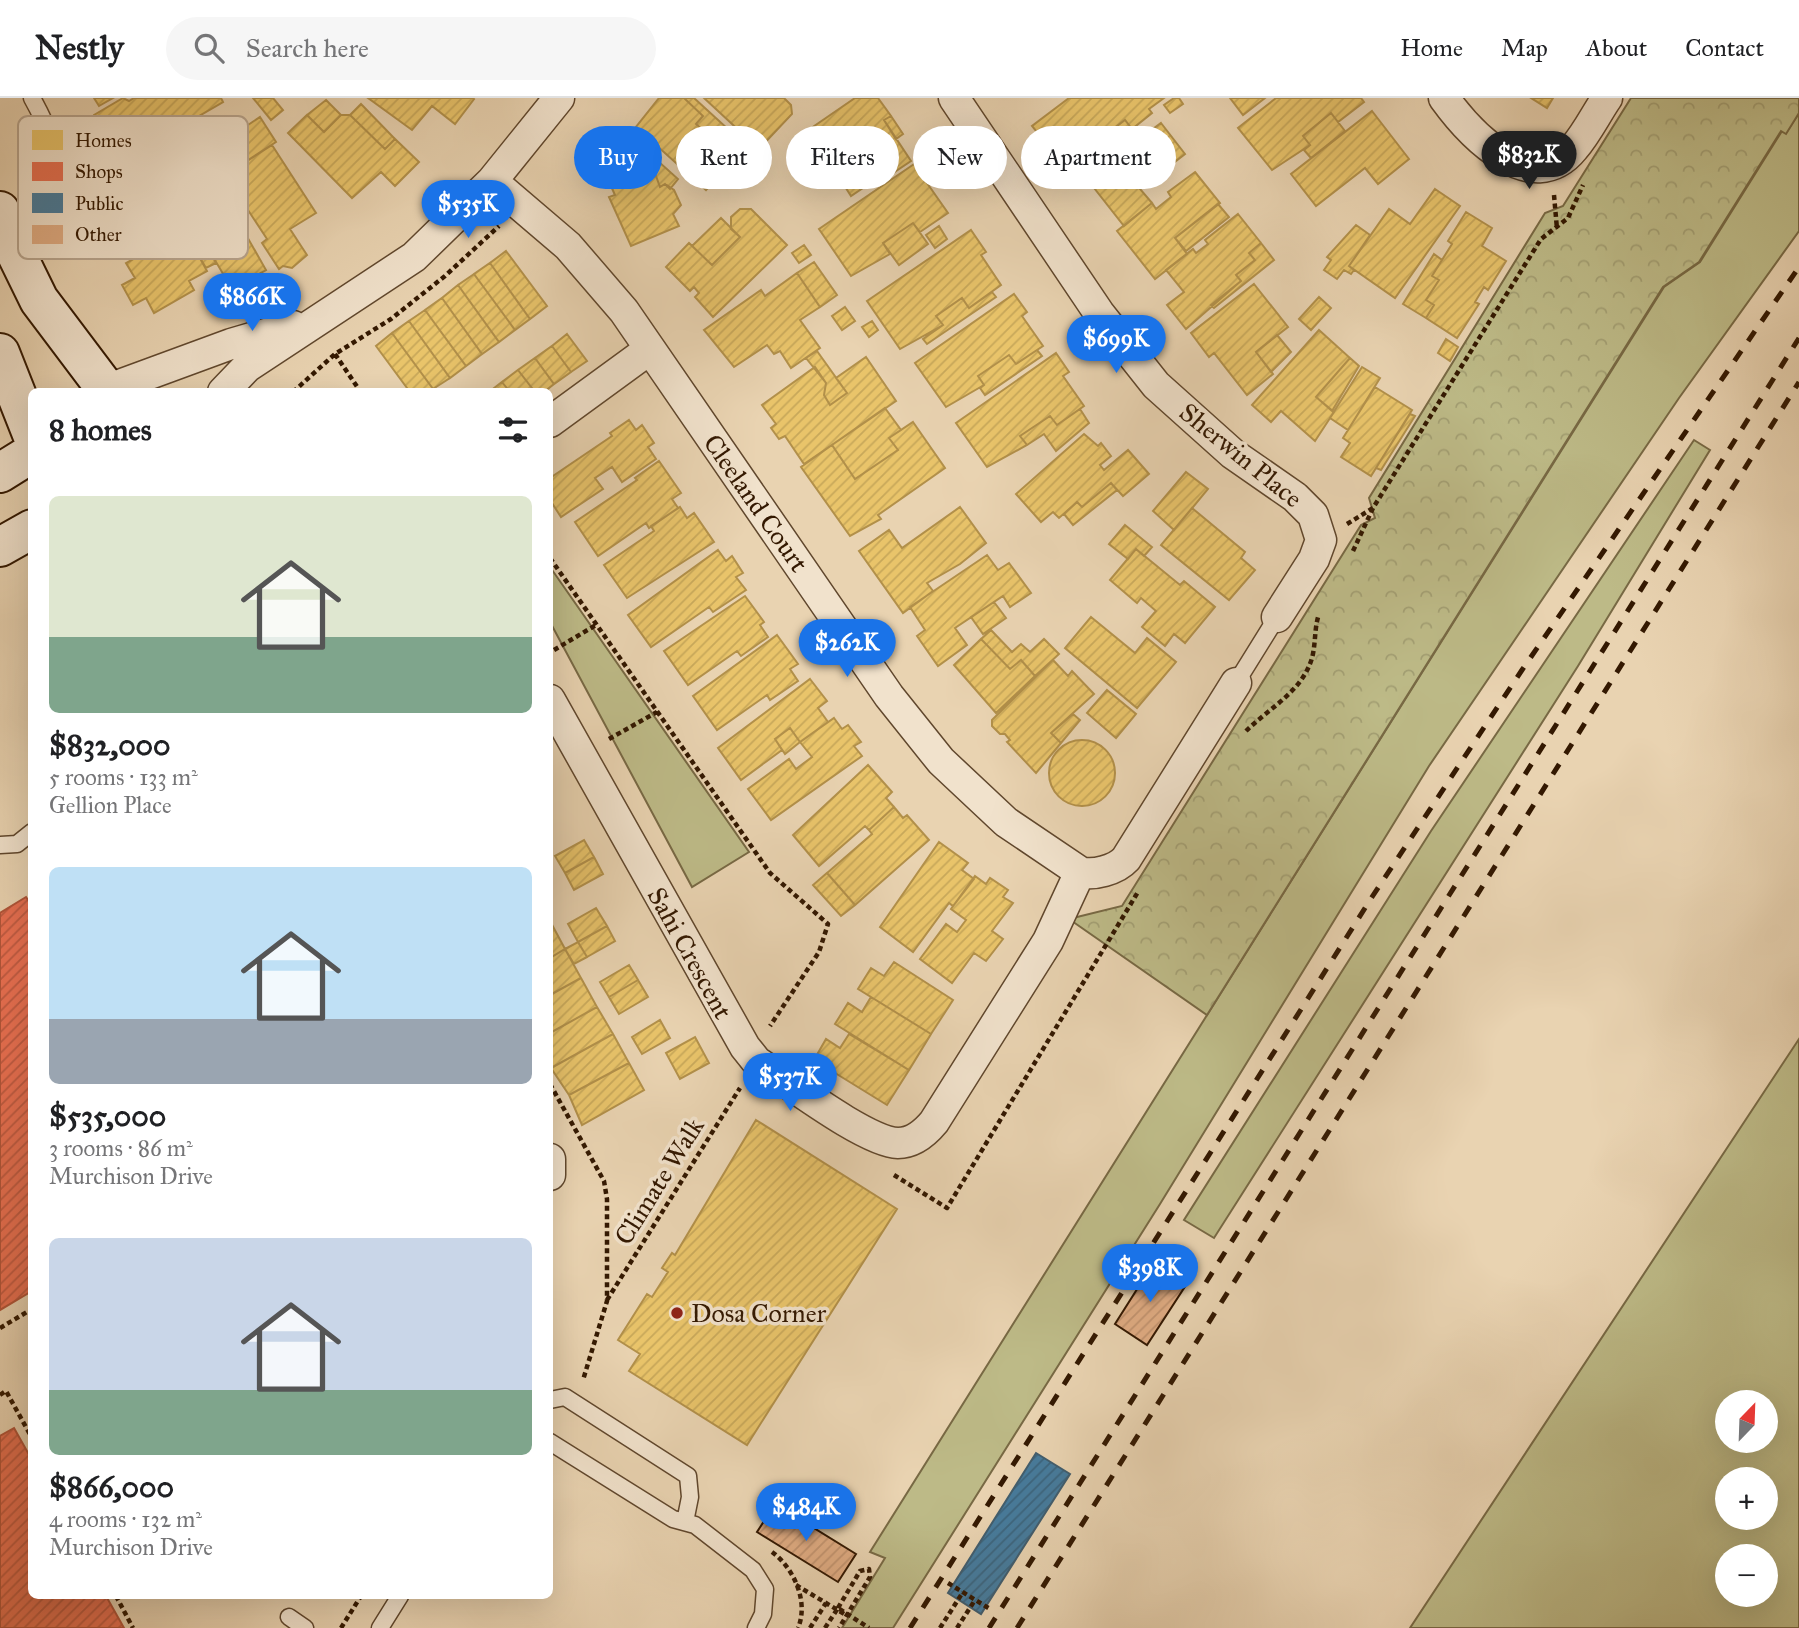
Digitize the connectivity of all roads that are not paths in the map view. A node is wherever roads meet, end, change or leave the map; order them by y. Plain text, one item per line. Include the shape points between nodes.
1 (32, 98) edge
2 (559, 98) edge
3 (954, 98) edge
4 (1444, 98) edge
5 (1606, 98) edge
6 (42, 116) edge
7 (492, 181) junction
8 (0, 211) edge
9 (18, 245) edge
10 (15, 251) junction
11 (18, 257) edge
12 (19, 259) edge
13 (325, 332) junction
14 (650, 349) junction
15 (0, 353) edge
16 (102, 388) edge
17 (106, 388) edge
18 (227, 388) edge
19 (553, 420) edge
20 (28, 424) edge
21 (28, 455) edge
22 (0, 472) edge
23 (28, 531) edge
24 (0, 547) edge
25 (1277, 617) joint
26 (1236, 683) joint
27 (553, 705) edge
28 (28, 835) edge
29 (0, 845) edge
30 (1080, 873) junction
31 (553, 1399) edge
32 (553, 1445) edge
33 (685, 1522) junction
34 (398, 1599) edge
35 (289, 1617) dead end
36 (305, 1628) edge
37 (380, 1628) edge
38 (757, 1628) edge

1 - 6 lane
2 - 7 street
3 - 25 street, Sherwin Place via 1099,313 1156,385 1233,454 1313,514 1321,540
4 - 5 street via 1479,140 1524,166 1551,166 1573,150
7 - 13 street via 414,257
7 - 14 street, Cleeland Court via 568,246
8 - 10 street
9 - 10 lane
10 - 11 street
12 - 16 street via 39,300
13 - 17 street via 231,344
13 - 18 street via 247,367
14 - 19 street
14 - 30 street, Cleeland Court via 889,696 941,761 1006,822
15 - 20 street
21 - 22 street
23 - 24 street
25 - 26 lane
26 - 30 street via 1126,859 1120,866
27 - 30 street, Sahi Crescent via 745,1048 757,1062 881,1140 907,1142 934,1122 1054,930
28 - 29 lane via 17,844
31 - 33 lane via 565,1397 688,1476
32 - 33 lane via 637,1499
33 - 38 lane via 753,1570 765,1589 764,1614
34 - 37 lane
35 - 36 lane

